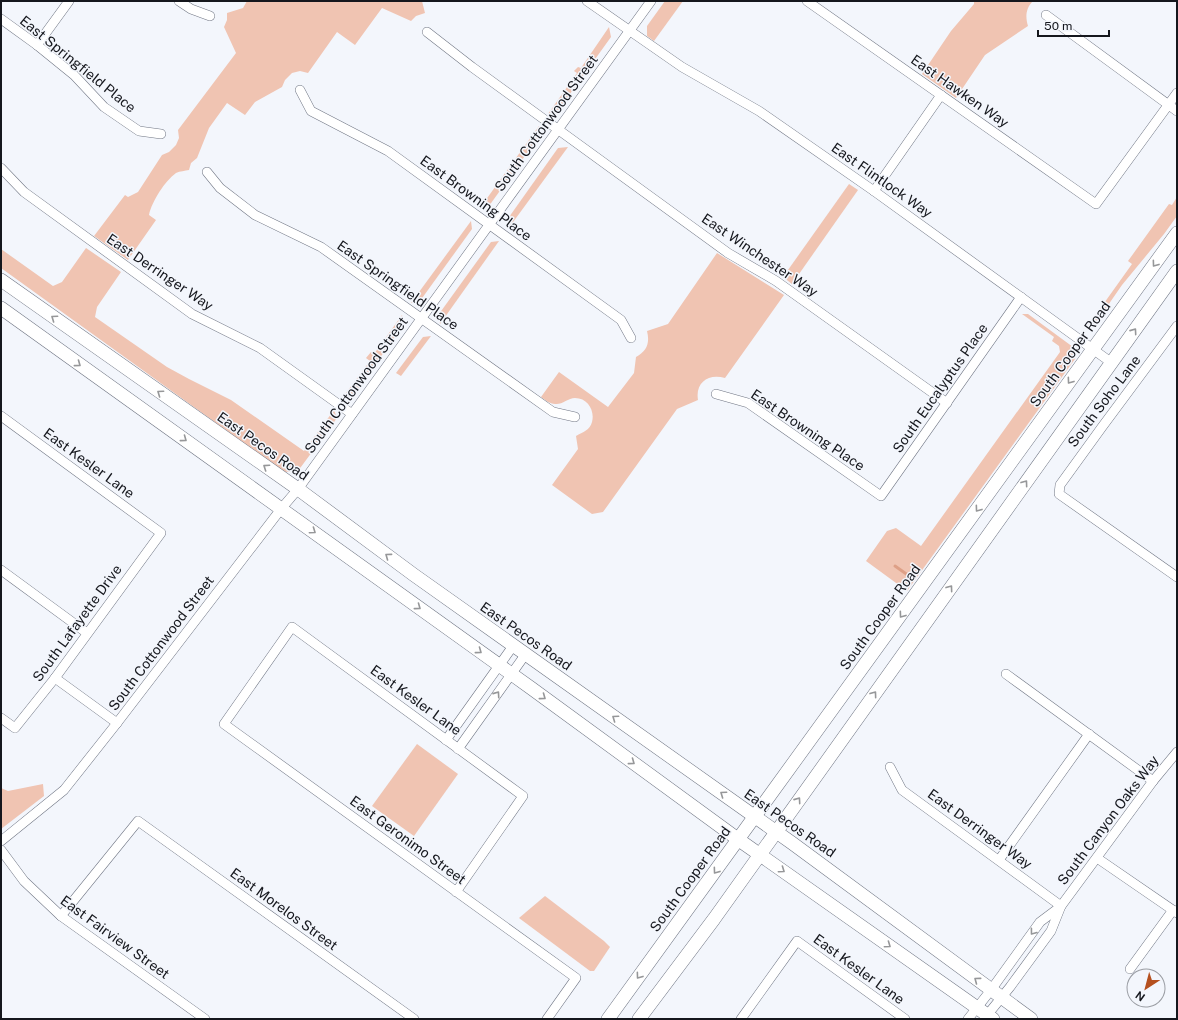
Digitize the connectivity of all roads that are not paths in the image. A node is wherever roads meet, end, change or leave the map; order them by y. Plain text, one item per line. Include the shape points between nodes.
1 (69, 1) edge
2 (179, 1) edge
3 (587, 1) edge
4 (651, 1) edge
5 (807, 1) edge
6 (1046, 15) dead end
7 (210, 16) dead end
8 (1, 20) edge
9 (629, 31) junction
10 (427, 32) dead end
11 (37, 45) junction
12 (300, 90) dead end
13 (1177, 93) edge
14 (941, 95) junction
15 (1168, 105) junction
16 (1177, 111) edge
17 (558, 130) junction
18 (161, 134) dead end
19 (1, 168) edge
20 (207, 172) dead end
21 (874, 191) junction
22 (490, 224) junction
23 (1177, 233) edge
24 (1177, 271) edge
25 (1, 280) edge
26 (1022, 297) junction
27 (1, 308) edge
28 (422, 318) junction
29 (1177, 326) edge
30 (631, 338) dead end
31 (1093, 350) junction
32 (1112, 363) junction
33 (716, 394) dead end
34 (947, 403) junction
35 (352, 414) junction
36 (1, 416) edge
37 (575, 417) dead end
38 (298, 489) junction
39 (881, 496) joint
40 (281, 509) junction
41 (161, 533) joint
42 (1, 570) edge
43 (1177, 577) edge
44 (87, 633) junction
45 (513, 646) junction
46 (525, 655) junction
47 (499, 665) junction
48 (511, 674) junction
49 (1006, 674) dead end
50 (55, 678) junction
51 (474, 701) junction
52 (486, 710) junction
53 (465, 714) junction
54 (1, 718) edge
55 (477, 722) junction
56 (117, 723) junction
57 (224, 724) joint
58 (1089, 734) junction
59 (446, 740) junction
60 (458, 748) junction
61 (1177, 752) edge
62 (890, 768) dead end
63 (1153, 781) junction
64 (755, 817) junction
65 (776, 832) junction
66 (739, 840) junction
67 (1, 841) edge
68 (1, 850) edge
69 (760, 855) junction
70 (1097, 858) junction
71 (999, 860) junction
72 (456, 892) junction
73 (1062, 906) junction
74 (1175, 912) edge
75 (61, 916) junction
76 (1131, 968) edge
77 (996, 994) junction
78 (976, 1007) junction
79 (988, 1018) edge
80 (205, 1019) edge
81 (414, 1019) edge
82 (546, 1019) edge
83 (608, 1019) edge
84 (639, 1019) edge
85 (741, 1019) edge
86 (905, 1019) edge
87 (968, 1019) edge
88 (1031, 1019) edge

1 - 11 street
2 - 7 street
3 - 9 street, East Flintlock Way
4 - 9 street, South Cottonwood Street
5 - 14 street, East Hawken Way
6 - 15 street
8 - 11 street, East Springfield Place
9 - 17 street, South Cottonwood Street
9 - 21 street, East Flintlock Way via 682,67 759,111
10 - 17 street, East Winchester Way
11 - 18 street, East Springfield Place via 74,75 104,106 139,131
12 - 22 street, East Browning Place via 311,111 388,151
13 - 15 street
14 - 15 street, East Hawken Way via 1096,204
14 - 21 street
15 - 16 street
17 - 22 street, South Cottonwood Street
17 - 34 street, East Winchester Way via 728,253 776,281
19 - 35 street, East Derringer Way via 24,192 192,314 260,348
20 - 28 street, East Springfield Place via 220,188 255,215 321,247
21 - 26 street, East Flintlock Way
22 - 28 street, South Cottonwood Street
22 - 30 street, East Browning Place via 621,320
23 -> 31 main road, South Cooper Road
32 -> 24 main road
38 -> 25 main road, East Pecos Road
26 - 31 street, East Flintlock Way
26 - 34 street, South Eucalyptus Place
27 -> 40 main road
28 - 35 street, South Cottonwood Street
28 - 37 street, East Springfield Place via 553,412
29 - 43 street, South Soho Lane via 1060,485 1059,494
31 - 32 street, East Flintlock Way
31 -> 64 main road, South Cooper Road
65 -> 32 main road
33 - 39 street, East Browning Place via 748,403
34 - 39 street, South Eucalyptus Place
35 - 38 street, South Cottonwood Street
36 - 41 street, East Kesler Lane
38 - 40 street, South Cottonwood Street
45 -> 38 main road, East Pecos Road
40 -> 47 main road
40 - 56 street, South Cottonwood Street
41 - 44 street, South Lafayette Drive
42 - 44 street
44 - 50 street, South Lafayette Drive
45 - 46 main road, East Pecos Road
45 - 47 street
46 - 48 street
64 -> 46 main road, East Pecos Road
47 - 48 main road
47 - 51 street
52 -> 48 street
48 -> 66 main road
49 - 58 street
50 - 54 street, South Lafayette Drive via 15,728
50 - 56 street
51 - 52 street
51 - 53 street
52 - 55 street
53 - 55 street
53 - 59 street
55 - 60 street
56 - 67 street, South Cottonwood Street via 64,790
57 - 59 street, East Kesler Lane via 292,627
57 - 72 street, East Geronimo Street
58 - 63 street
58 - 71 street
59 - 60 street, East Kesler Lane
60 - 72 street, East Kesler Lane via 523,796
61 - 63 street, South Canyon Oaks Way
62 - 71 street, East Derringer Way via 902,790
63 - 70 street, South Canyon Oaks Way
64 - 65 main road, East Pecos Road
64 - 66 main road, South Cooper Road
65 - 69 main road
77 -> 65 main road, East Pecos Road
66 - 69 main road
66 -> 83 main road, South Cooper Road
68 - 75 street, East Fairview Street via 24,881
69 -> 78 main road
69 - 84 main road
70 - 73 street, South Canyon Oaks Way
70 - 74 street
71 - 73 street, East Derringer Way
72 - 82 street, East Geronimo Street via 576,978
73 - 77 street, South Canyon Oaks Way via 1051,930
73 -> 77 street, South Canyon Oaks Way via 1040,922
74 - 76 street
75 - 80 street, East Fairview Street
75 - 81 street, East Morelos Street via 138,821
77 - 78 street, South Canyon Oaks Way
77 - 79 street, South Canyon Oaks Way
77 - 88 main road, East Pecos Road
78 - 79 main road
78 - 87 street, South Canyon Oaks Way
85 - 86 street, East Kesler Lane via 798,941

